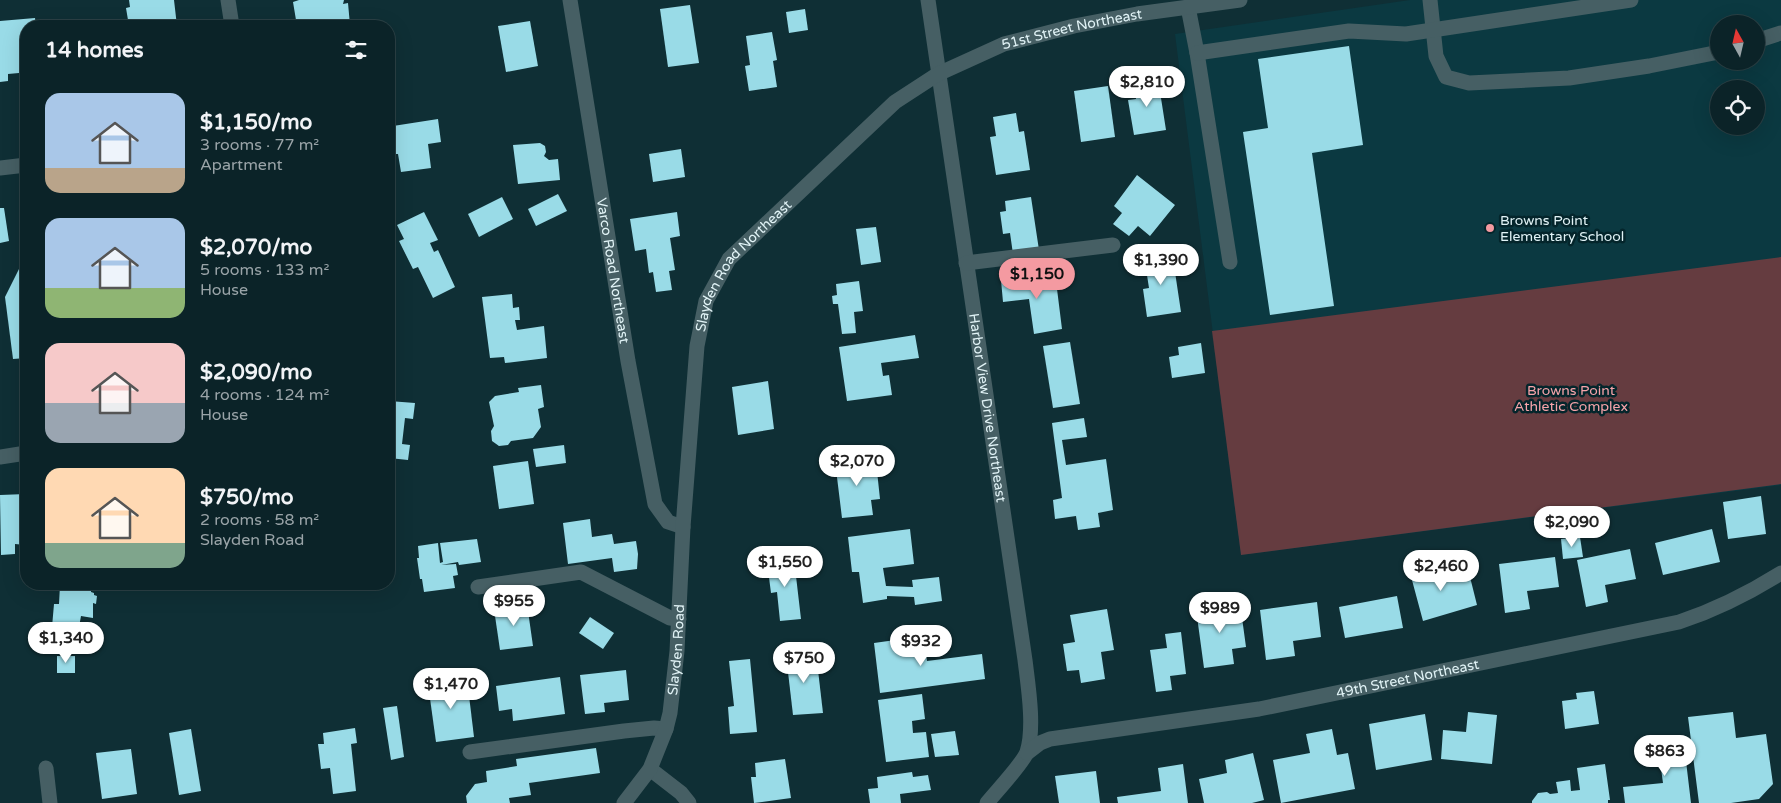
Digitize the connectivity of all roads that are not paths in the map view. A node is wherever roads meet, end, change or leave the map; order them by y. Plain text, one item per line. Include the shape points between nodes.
1 (228, 0) edge
2 (570, 0) edge
3 (928, 0) edge
4 (1240, 0) edge
5 (1430, 0) edge
6 (1631, 0) edge
7 (1188, 7) junction
8 (231, 20) edge
9 (1434, 29) junction
10 (1781, 33) edge
11 (1765, 38) edge
12 (1197, 53) junction
13 (1710, 54) edge
14 (938, 74) junction
15 (20, 166) edge
16 (0, 168) edge
17 (1113, 245) dead end
18 (1230, 262) dead end
19 (966, 263) junction
20 (20, 454) edge
21 (0, 457) edge
22 (682, 527) junction
23 (1781, 574) edge
24 (478, 587) dead end
25 (679, 618) junction
26 (666, 730) junction
27 (470, 752) dead end
28 (1027, 753) junction
29 (46, 768) dead end
30 (650, 769) junction
31 (50, 803) edge
32 (624, 803) edge
33 (689, 803) edge
34 (987, 803) edge

1 - 8 street
2 - 22 street, Varco Road Northeast via 625,342 655,504 668,522
3 - 14 street, Harbor View Drive Northeast
4 - 7 street, 51st Street Northeast
5 - 9 street
6 - 9 street
7 - 12 street
7 - 14 street, 51st Street Northeast via 1074,26 1004,44
9 - 12 street via 1406,34 1349,32
9 - 13 street via 1436,56 1446,77 1468,83 1569,78
10 - 11 street
12 - 18 street
14 - 19 street, Harbor View Drive Northeast
14 - 22 street, Slayden Road Northeast via 895,102 728,260 706,300 697,346
15 - 16 street
17 - 19 street
19 - 28 street, Harbor View Drive Northeast via 1028,685
20 - 21 street
22 - 25 street, Slayden Road
23 - 28 street, 49th Street Northeast via 1704,614 1679,622 1259,709 1050,739
24 - 25 street via 580,572 670,618
25 - 26 street, Slayden Road via 675,680
26 - 27 street via 631,730
26 - 30 street, Slayden Road
28 - 34 street
29 - 31 street
30 - 32 street
30 - 33 street

